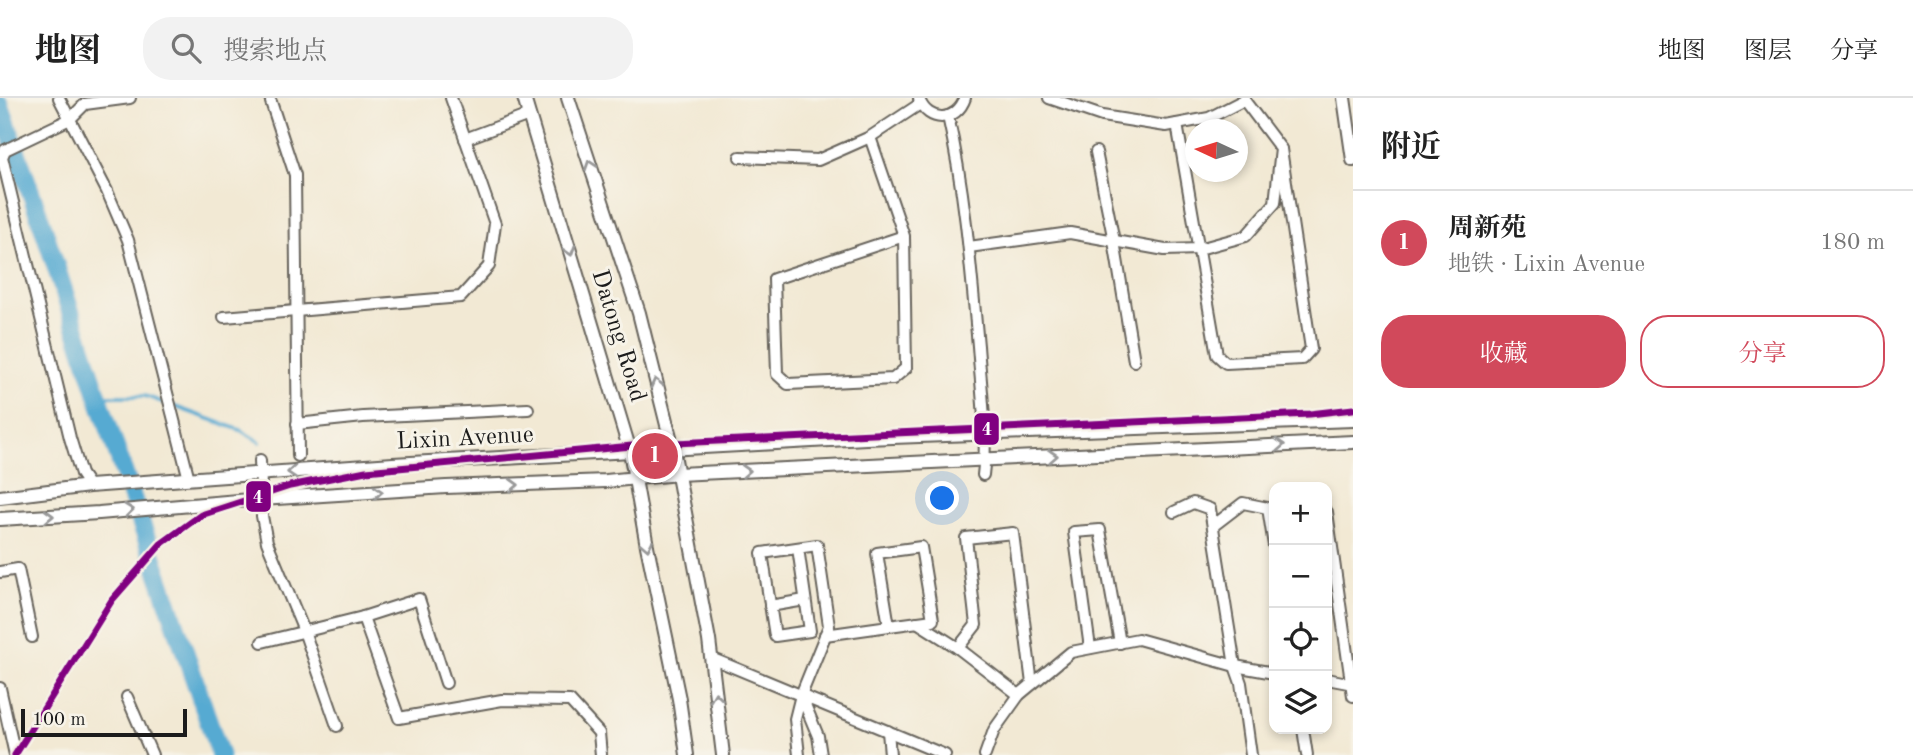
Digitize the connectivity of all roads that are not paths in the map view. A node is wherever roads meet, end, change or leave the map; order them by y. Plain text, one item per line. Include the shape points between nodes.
1 (59, 98) edge
2 (130, 98) edge
3 (451, 98) edge
4 (524, 98) edge
5 (570, 98) edge
6 (965, 98) edge
7 (1049, 98) edge
8 (1346, 98) edge
9 (1244, 99) edge
10 (920, 101) edge
11 (271, 102) dead end
12 (529, 115) junction
13 (948, 116) junction
14 (70, 119) junction
15 (1177, 124) junction
16 (1353, 131) edge
17 (870, 137) junction
18 (465, 138) junction
19 (1281, 149) junction
20 (1096, 152) dead end
21 (740, 157) dead end
22 (1353, 160) edge
23 (904, 236) junction
24 (1114, 241) junction
25 (969, 247) junction
26 (1199, 249) junction
27 (296, 312) junction
28 (224, 317) dead end
29 (1134, 360) dead end
30 (528, 409) dead end
31 (1353, 420) edge
32 (297, 424) junction
33 (984, 434) junction
34 (1353, 442) edge
35 (673, 449) junction
36 (629, 452) junction
37 (298, 456) dead end
38 (985, 459) junction
39 (260, 460) dead end
40 (260, 474) junction
41 (678, 474) junction
42 (983, 475) dead end
43 (189, 478) junction
44 (634, 478) junction
45 (89, 486) junction
46 (0, 498) edge
47 (261, 499) junction
48 (1269, 511) edge
49 (1174, 512) dead end
50 (0, 519) edge
51 (1213, 527) junction
52 (1332, 545) edge
53 (798, 548) junction
54 (0, 572) edge
55 (806, 600) junction
56 (770, 606) junction
57 (363, 617) junction
58 (917, 621) junction
59 (889, 626) junction
60 (304, 631) junction
61 (825, 635) junction
62 (32, 637) dead end
63 (262, 642) dead end
64 (1120, 643) junction
65 (958, 648) junction
66 (1090, 648) junction
67 (711, 658) junction
68 (1235, 666) junction
69 (1269, 672) edge
70 (1332, 681) edge
71 (446, 683) dead end
72 (1032, 684) junction
73 (0, 688) edge
74 (1352, 688) edge
75 (800, 695) junction
76 (1019, 695) junction
77 (127, 697) dead end
78 (337, 726) dead end
79 (888, 731) junction
80 (1304, 734) edge
81 (919, 749) edge
82 (15, 755) edge
83 (152, 755) edge
84 (601, 755) edge
85 (687, 755) edge
86 (723, 755) edge
87 (799, 755) edge
88 (821, 755) edge
89 (890, 755) edge
90 (945, 755) edge
91 (985, 755) edge
92 (1251, 755) edge
93 (1307, 755) edge

1 - 14 street
2 - 14 street via 85,104
3 - 18 street
4 - 12 street, Datong Road
35 -> 5 street, Datong Road via 639,313
6 - 13 street
7 - 15 street via 1102,116
8 - 16 street
8 - 22 street
9 - 15 street via 1209,118
9 - 19 street
10 - 13 street via 932,115
10 - 17 street
11 - 27 street via 295,175
12 - 18 street
12 -> 36 street, Datong Road
13 - 25 street
14 - 43 street via 128,240
14 - 45 street via 5,150 2,157 70,438
15 - 26 street
17 - 21 street via 818,160
17 - 23 street
18 - 27 street via 495,224 489,266 461,297
19 - 26 street via 1275,203 1246,236
19 - 26 street via 1311,349 1302,359 1226,363 1217,355
20 - 24 street
23 - 23 street via 774,279 777,374 788,384 893,379 906,368
24 - 25 street via 1070,233
24 - 26 street via 1165,250
24 - 29 street
25 - 33 street
27 - 28 street
27 - 32 street
30 - 32 street
31 - 33 street, Lixin Avenue
32 - 37 street
33 - 35 street, Lixin Avenue
33 - 38 street
38 -> 34 street, Lixin Avenue
35 - 36 street, Lixin Avenue
35 - 41 street, Datong Road
36 -> 40 street, Lixin Avenue
36 - 44 street, Datong Road
41 -> 38 street, Lixin Avenue
38 - 42 street
39 - 40 street
40 - 43 street, Lixin Avenue
40 - 47 street
41 - 44 street, Lixin Avenue
41 - 67 street, Datong Road
43 - 45 street, Lixin Avenue
47 -> 44 street, Lixin Avenue
44 -> 85 street, Datong Road
45 - 46 street, Lixin Avenue
50 -> 47 street, Lixin Avenue
47 - 60 street via 267,542
48 - 51 street via 1243,503
49 - 51 street via 1193,503 1210,509
51 - 68 street
52 - 74 street
53 - 55 street
53 - 56 street via 762,554
53 - 61 street via 817,545 829,626
54 - 62 street via 18,569
55 - 56 street
55 - 56 street via 810,631 775,636
57 - 60 street
57 - 71 street via 419,599
57 - 84 street via 399,718 502,700 570,701 598,733
58 - 59 street
58 - 59 street via 933,620 921,547 877,553
58 - 65 street
59 - 61 street
60 - 63 street
60 - 78 street
61 - 75 street
64 - 66 street
64 - 66 street via 1100,530 1074,532
64 - 68 street via 1138,639
65 - 72 street via 976,625 966,538 1013,533
65 - 76 street
66 - 72 street via 1071,652
67 - 75 street
86 -> 67 street, Datong Road
68 - 69 street
68 - 92 street
70 - 74 street
72 - 76 street
73 - 82 street
75 - 79 street
75 - 87 street via 795,719
75 - 88 street
76 - 91 street via 994,730
77 - 83 street
79 - 81 street
79 - 89 street
80 - 93 street
81 - 90 street

